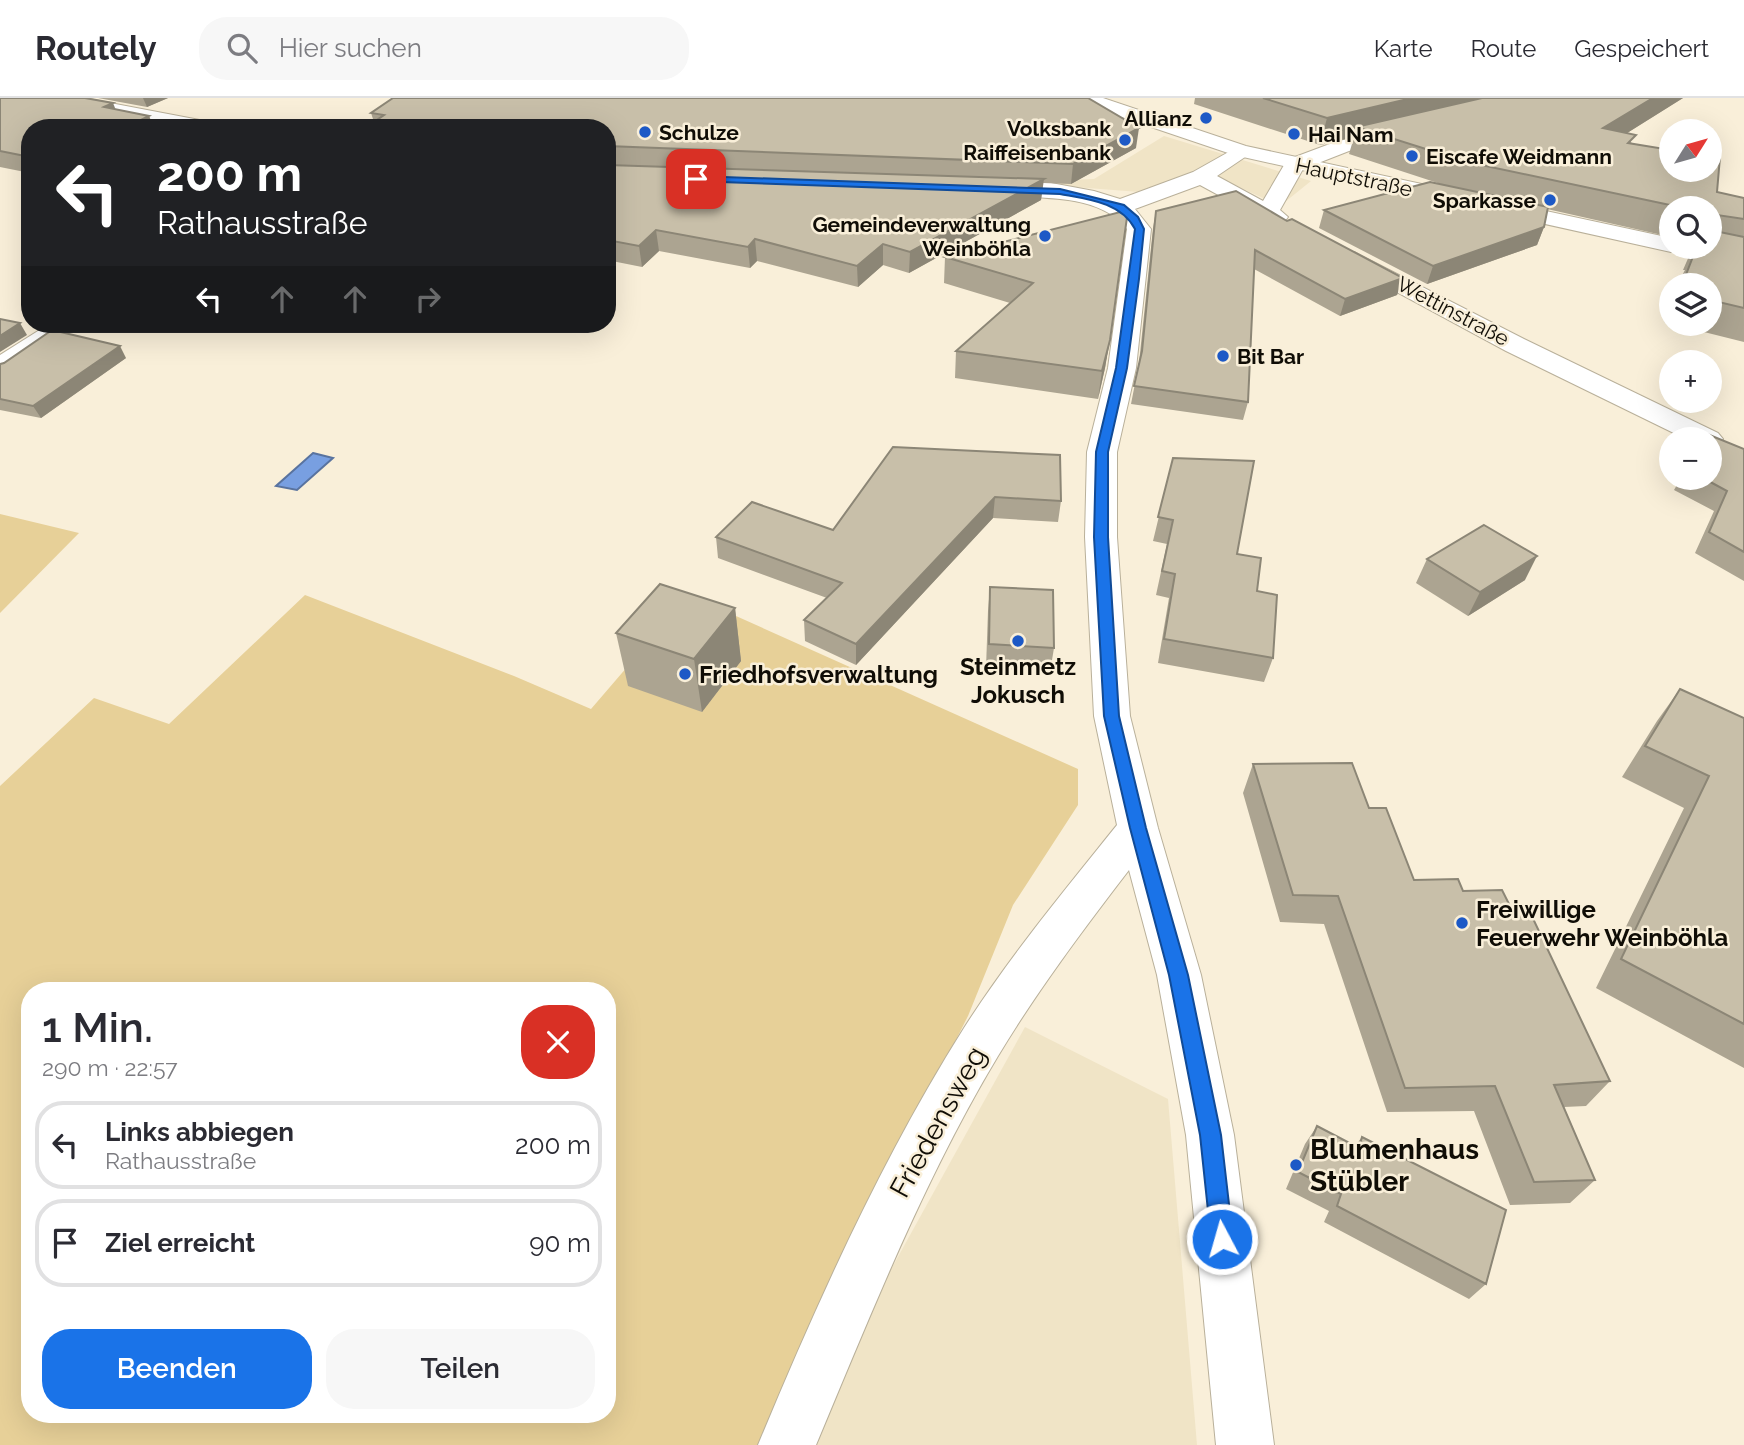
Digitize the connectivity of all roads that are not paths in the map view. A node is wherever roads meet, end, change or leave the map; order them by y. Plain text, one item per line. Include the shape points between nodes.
1 (53, 98) edge
2 (1084, 98) edge
3 (163, 119) edge
4 (1421, 127) edge
5 (1241, 151) junction
6 (1295, 164) junction
7 (1201, 177) junction
8 (973, 188) edge
9 (1120, 207) junction
10 (1268, 212) junction
11 (1297, 228) edge
12 (1659, 242) edge
13 (1329, 246) edge
14 (52, 333) edge
15 (0, 368) edge
16 (1682, 427) edge
17 (1138, 828) junction
18 (788, 1445) edge
19 (1245, 1445) edge

1 - 3 street
2 - 5 street, Hauptstraße
4 - 6 street via 1342,146
5 - 6 street, Hauptstraße
5 - 7 street
6 - 10 street
6 - 12 street, Hauptstraße
7 - 9 street
7 - 10 street
8 - 9 street via 1060,191
9 - 17 street via 1139,229 1122,368 1102,452 1101,537 1112,716
10 - 11 street
13 - 16 street, Wettinstraße
14 - 15 street
17 - 18 street, Friedensweg via 1025,973 962,1073 893,1204
17 - 19 street via 1179,975 1210,1135

